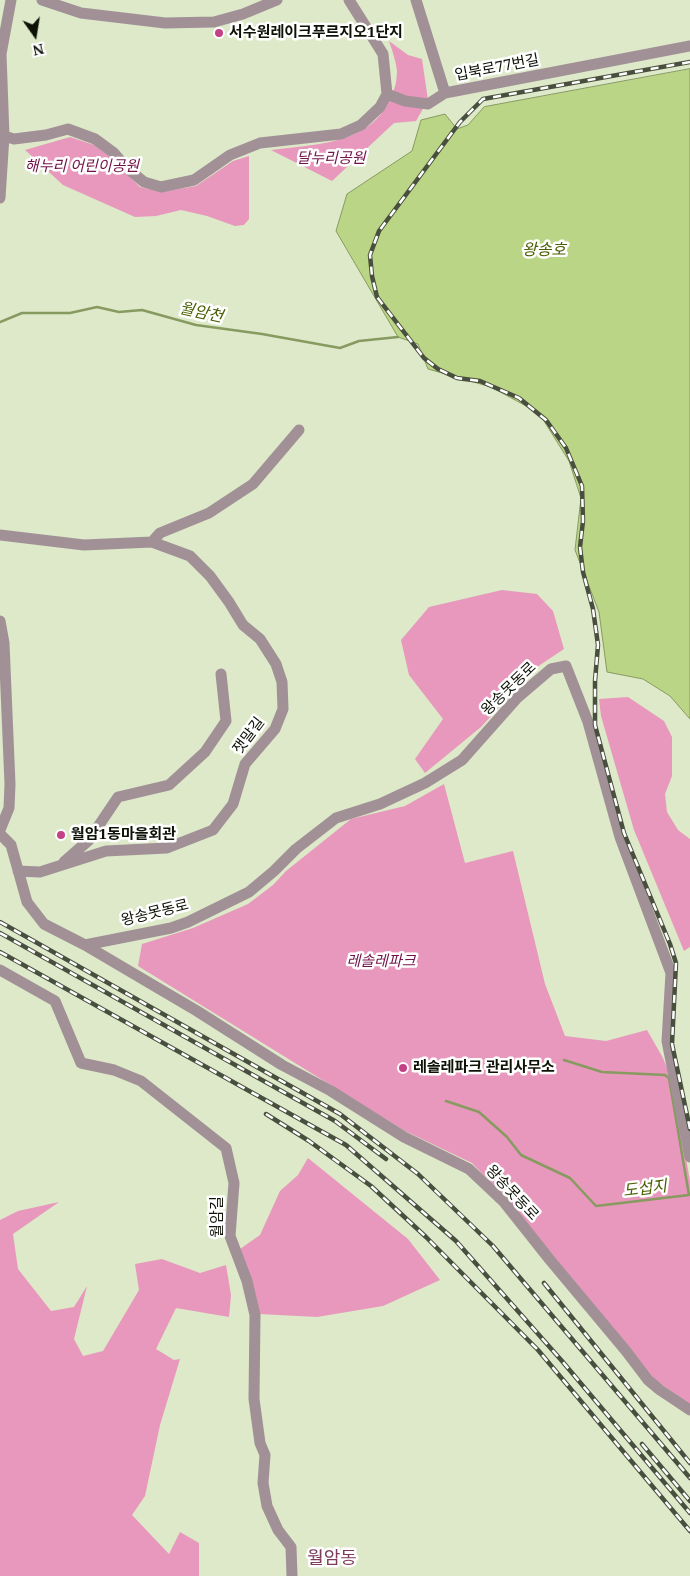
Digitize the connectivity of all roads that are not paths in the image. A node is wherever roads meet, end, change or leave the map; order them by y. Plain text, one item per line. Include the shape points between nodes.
1 (10, 0) edge
2 (42, 0) edge
3 (277, 0) edge
4 (349, 0) edge
5 (416, 0) edge
6 (690, 46) edge
7 (445, 93) junction
8 (387, 94) junction
9 (4, 136) junction
10 (0, 198) edge
11 (299, 430) dead end
12 (0, 535) edge
13 (152, 542) junction
14 (0, 621) edge
15 (221, 674) dead end
16 (0, 830) edge
17 (0, 834) edge
18 (60, 865) junction
19 (18, 871) junction
20 (86, 945) junction
21 (0, 970) edge
22 (690, 1157) edge
23 (690, 1410) edge
24 (292, 1576) edge

1 - 9 street via 1,54
2 - 3 street via 81,13 165,23 214,22
4 - 8 street via 383,54
5 - 7 street
6 - 7 street, 입북로77번길
7 - 8 street, 입북로77번길 via 428,104 405,101
8 - 9 street via 380,107 361,125 341,134 260,143 230,155 194,180 161,187 144,182 95,139 68,129 14,139
9 - 10 street
11 - 13 street via 253,484 209,513 160,533
12 - 13 street, 잿말길 via 84,545
13 - 18 street, 잿말길 via 190,556 230,602 243,625 260,639 276,664 282,682 283,709 274,730 245,764 233,804 214,830 167,848 106,851
14 - 16 street via 4,643 10,784 9,808
15 - 18 street via 226,721 205,752 169,785 118,797 89,840
17 - 19 street, 왕송못동로 via 11,845
18 - 19 street, 잿말길 via 40,872
19 - 20 street, 왕송못동로 via 27,902 44,924
20 - 22 street, 왕송못동로 via 171,928 249,892 336,818 380,804 462,760 517,698 551,670 566,666 588,722 620,837 672,973 667,1041
20 - 23 street, 왕송못동로 via 282,1065 332,1090 404,1137 468,1169 504,1202 648,1380
21 - 24 street, 월암길 via 55,1001 81,1063 114,1070 141,1081 226,1148 234,1183 230,1236 247,1281 255,1315 254,1399 260,1443 265,1455 263,1483 270,1514 291,1547

